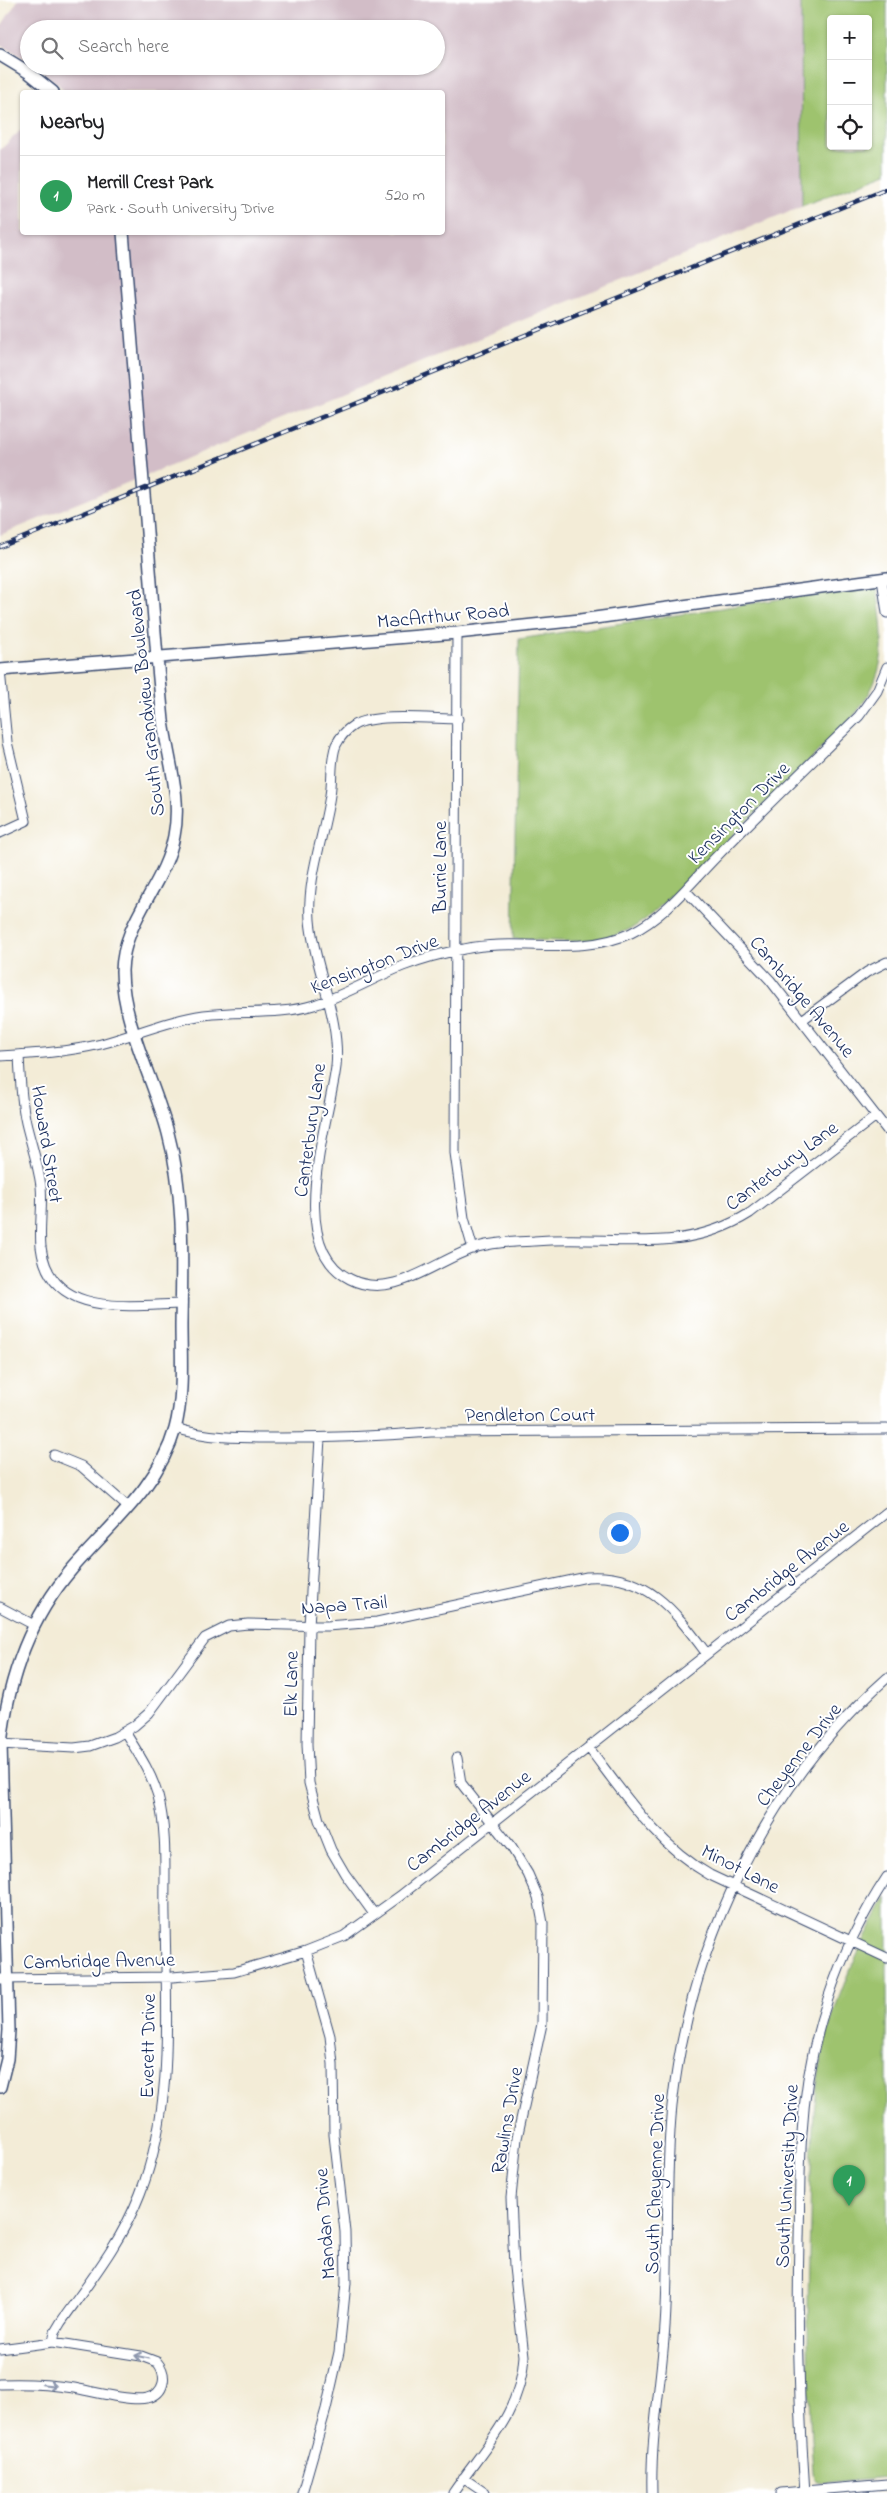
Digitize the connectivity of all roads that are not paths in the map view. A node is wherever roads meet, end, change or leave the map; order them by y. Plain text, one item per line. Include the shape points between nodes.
1 (0, 55) edge
2 (20, 67) edge
3 (32, 75) edge
4 (50, 90) edge
5 (123, 235) edge
6 (885, 578) edge
7 (887, 613) edge
8 (457, 633) junction
9 (157, 657) junction
10 (887, 667) edge
11 (0, 670) edge
12 (458, 719) junction
13 (0, 833) edge
14 (685, 890) junction
15 (456, 950) junction
16 (887, 962) edge
17 (328, 1000) junction
18 (802, 1020) junction
19 (135, 1033) junction
20 (19, 1055) junction
21 (0, 1056) edge
22 (876, 1116) junction
23 (887, 1130) edge
24 (473, 1248) junction
25 (182, 1304) junction
26 (175, 1428) junction
27 (887, 1429) edge
28 (320, 1438) junction
29 (54, 1455) dead end
30 (128, 1507) junction
31 (887, 1512) edge
32 (0, 1607) edge
33 (34, 1625) junction
34 (309, 1626) junction
35 (707, 1654) junction
36 (887, 1678) edge
37 (125, 1732) junction
38 (0, 1744) edge
39 (589, 1748) junction
40 (457, 1758) dead end
41 (492, 1822) junction
42 (887, 1878) edge
43 (733, 1886) junction
44 (374, 1914) junction
45 (852, 1942) junction
46 (306, 1951) junction
47 (887, 1958) edge
48 (166, 1977) junction
49 (4, 1979) edge
50 (0, 2087) edge
51 (53, 2342) junction
52 (0, 2349) edge
53 (0, 2384) edge
54 (463, 2478) junction
55 (887, 2484) edge
56 (805, 2492) edge
57 (302, 2493) edge
58 (453, 2493) edge
59 (485, 2493) edge
60 (652, 2493) edge
61 (781, 2493) edge

1 - 2 street
3 - 4 street
5 - 9 street, South Grandview Boulevard
6 - 7 street
6 - 8 street, MacArthur Road via 580,620
8 - 9 street, MacArthur Road
8 - 12 street, Burrie Lane
9 - 11 street, MacArthur Road
9 - 19 street, South Grandview Boulevard via 163,721 176,795 176,823 167,859 134,921 125,949 123,988
10 - 14 street, Kensington Drive via 877,691 859,716
11 - 13 street via 7,742 26,821
12 - 15 street, Burrie Lane
12 - 17 street, Canterbury Lane via 364,720 348,729 336,747 310,911
14 - 15 street, Kensington Drive via 641,927 605,941 576,946 499,944
14 - 18 street, Cambridge Avenue via 748,955
15 - 17 street, Kensington Drive via 403,966
15 - 24 street, Burrie Lane via 455,1153 464,1218
16 - 18 street via 867,972
17 - 19 street, Kensington Drive via 285,1012 203,1015
17 - 24 street, Canterbury Lane via 336,1057 317,1172 316,1226 322,1252 332,1266 352,1280 383,1285 401,1281
18 - 22 street, Cambridge Avenue
19 - 20 street, Kensington Drive via 77,1050
19 - 25 street, South Grandview Boulevard via 176,1166 182,1216
20 - 21 street, Kensington Drive
20 - 25 street, Howard Street via 22,1100 38,1165 41,1248 48,1271 63,1289 88,1303
22 - 23 street, Cambridge Avenue
22 - 24 street, Canterbury Lane via 766,1202 720,1230 677,1240 547,1240 495,1243
25 - 26 street, South Grandview Boulevard via 181,1397
26 - 28 street, Pendleton Court via 222,1438
26 - 30 street, South Grandview Boulevard via 156,1471
27 - 28 street, Pendleton Court via 431,1432
28 - 34 street, Elk Lane
29 - 30 street via 81,1466
30 - 33 street, South Grandview Boulevard via 70,1571
31 - 35 street, Cambridge Avenue
32 - 33 street
33 - 38 street, South Grandview Boulevard via 13,1679
34 - 35 street, Napa Trail via 377,1622 597,1576 631,1582 661,1599 681,1619
34 - 37 street, Napa Trail via 248,1624 217,1630 200,1643 149,1713
34 - 44 street, Elk Lane via 309,1783 331,1850
35 - 39 street, Cambridge Avenue
36 - 43 street, Cheyenne Drive via 830,1736 800,1773 757,1839
37 - 38 street, Napa Trail via 98,1744 74,1748
37 - 48 street, Everett Drive via 146,1765 161,1809
38 - 49 street, South Grandview Boulevard
39 - 41 street, Cambridge Avenue
39 - 43 street, Minot Lane via 670,1846 701,1870
40 - 41 street, Rawlins Drive via 462,1783
41 - 44 street, Cambridge Avenue
41 - 54 street, Rawlins Drive via 522,1861 538,1897 545,1944 543,2012 518,2130 512,2189 512,2238 523,2374 509,2413
42 - 45 street, South University Drive
43 - 45 street, Minot Lane
43 - 60 street, South Cheyenne Drive via 697,1979 677,2073 670,2133 665,2332
44 - 46 street, Cambridge Avenue via 344,1936
45 - 47 street, Minot Lane
45 - 56 street, South University Drive via 828,1999 817,2036 808,2078 802,2134 798,2349
46 - 48 street, Cambridge Avenue via 221,1974
46 - 57 street, Mandan Drive via 330,2036 334,2135 346,2267 339,2352
48 - 49 street, Cambridge Avenue
48 - 51 street, Everett Drive via 165,2093 148,2171 116,2243 60,2322
49 - 50 street, South Grandview Boulevard via 8,2049
51 - 52 street
53 -> 51 street via 48,2385 142,2399 154,2396 163,2384 163,2371 153,2359
54 - 58 street, Rawlins Drive
54 - 59 street
55 - 56 street
56 - 61 street

